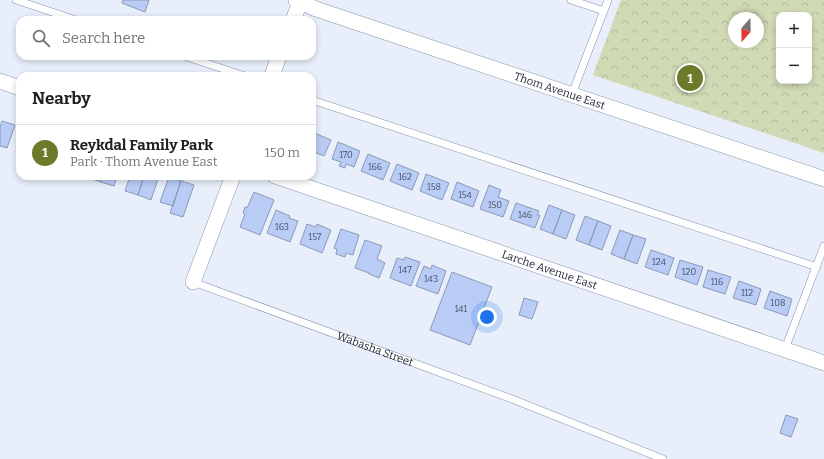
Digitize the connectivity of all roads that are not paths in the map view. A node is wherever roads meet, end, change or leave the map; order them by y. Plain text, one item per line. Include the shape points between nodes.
1 (16, 0) edge
2 (299, 0) edge
3 (571, 0) edge
4 (608, 0) edge
5 (604, 11) junction
6 (64, 16) edge
7 (294, 16) edge
8 (196, 60) edge
9 (278, 60) edge
10 (232, 72) edge
11 (273, 72) edge
12 (0, 81) edge
13 (16, 87) edge
14 (572, 94) junction
15 (316, 101) edge
16 (824, 179) edge
17 (232, 180) edge
18 (287, 180) edge
19 (824, 246) edge
20 (817, 267) junction
21 (193, 282) joint
22 (785, 350) junction
23 (824, 363) edge
24 (663, 459) edge

1 - 6 lane
2 - 7 street
2 - 14 street, Thom Avenue East via 316,9
3 - 5 lane
4 - 5 lane
5 - 14 lane
8 - 10 lane
9 - 11 street
12 - 13 street
14 - 16 street, Thom Avenue East
15 - 20 lane
17 - 21 street, Wabasha Street
18 - 22 street, Larche Avenue East
19 - 20 lane
20 - 22 lane
21 - 24 lane, Wabasha Street via 512,399
22 - 23 street, Larche Avenue East

